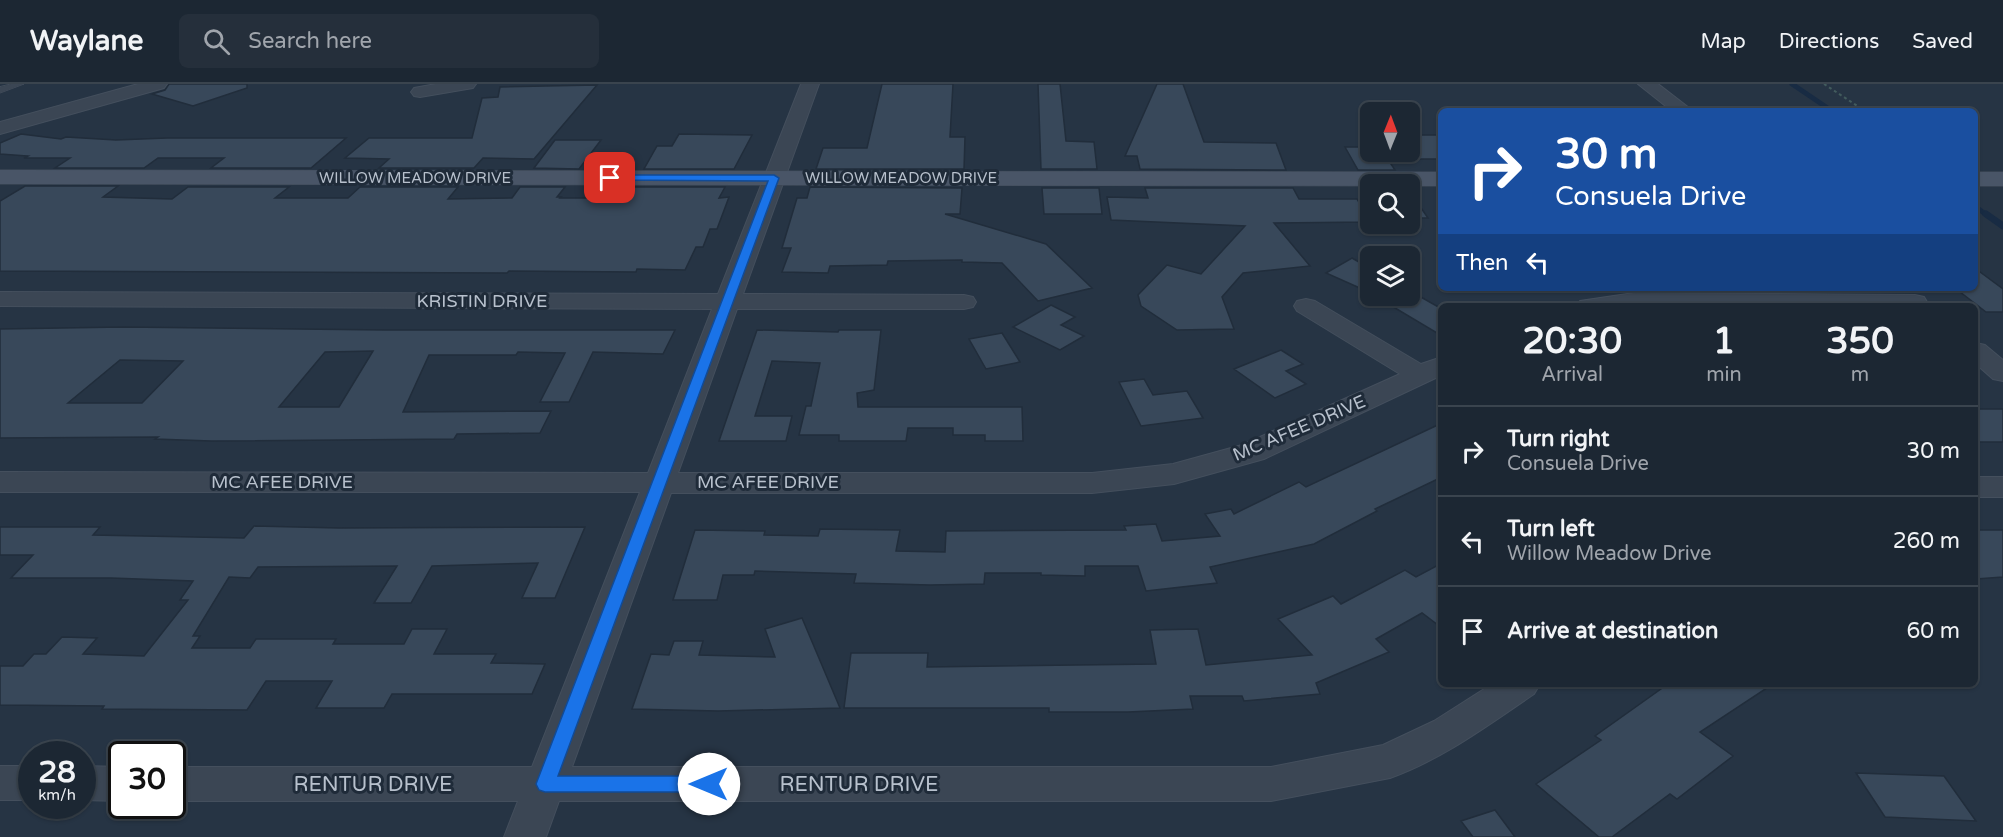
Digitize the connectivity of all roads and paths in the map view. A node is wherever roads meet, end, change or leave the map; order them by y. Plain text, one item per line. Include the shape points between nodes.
1 (20, 84) edge
2 (158, 84) edge
3 (467, 84) edge
4 (810, 84) edge
5 (1647, 84) edge
6 (1824, 84) edge
7 (0, 90) edge
8 (420, 92) dead end
9 (1680, 108) edge
10 (1860, 108) edge
11 (0, 128) edge
12 (0, 177) edge
13 (774, 178) junction
14 (1438, 179) edge
15 (1978, 179) edge
16 (2003, 179) edge
17 (0, 299) edge
18 (1911, 299) edge
19 (728, 301) junction
20 (964, 302) dead end
21 (1612, 303) edge
22 (1306, 306) dead end
23 (1978, 353) edge
24 (1431, 370) edge
25 (2003, 374) edge
26 (0, 482) edge
27 (659, 482) junction
28 (1978, 486) edge
29 (2003, 487) edge
30 (1516, 687) edge
31 (0, 783) edge
32 (18, 783) edge
33 (186, 784) edge
34 (545, 784) junction
35 (525, 837) edge

1 - 7 lane
2 - 11 street
3 - 8 street
4 - 13 street
5 - 9 street
6 - 10 path
12 - 13 street, WILLOW MEADOW DRIVE
13 - 14 street, WILLOW MEADOW DRIVE
13 - 19 street
15 - 16 street
17 - 19 street, KRISTIN DRIVE
18 - 21 street
19 - 20 street, KRISTIN DRIVE
19 - 27 street
22 - 24 street
23 - 25 street
24 - 27 street, MC AFEE DRIVE via 1252,452 1174,474 1092,483
26 - 27 street, MC AFEE DRIVE
27 - 34 street
28 - 29 street
30 - 34 street, RENTUR DRIVE via 1448,732 1390,761 1270,784
31 - 32 street
33 - 34 street, RENTUR DRIVE
34 - 35 street

